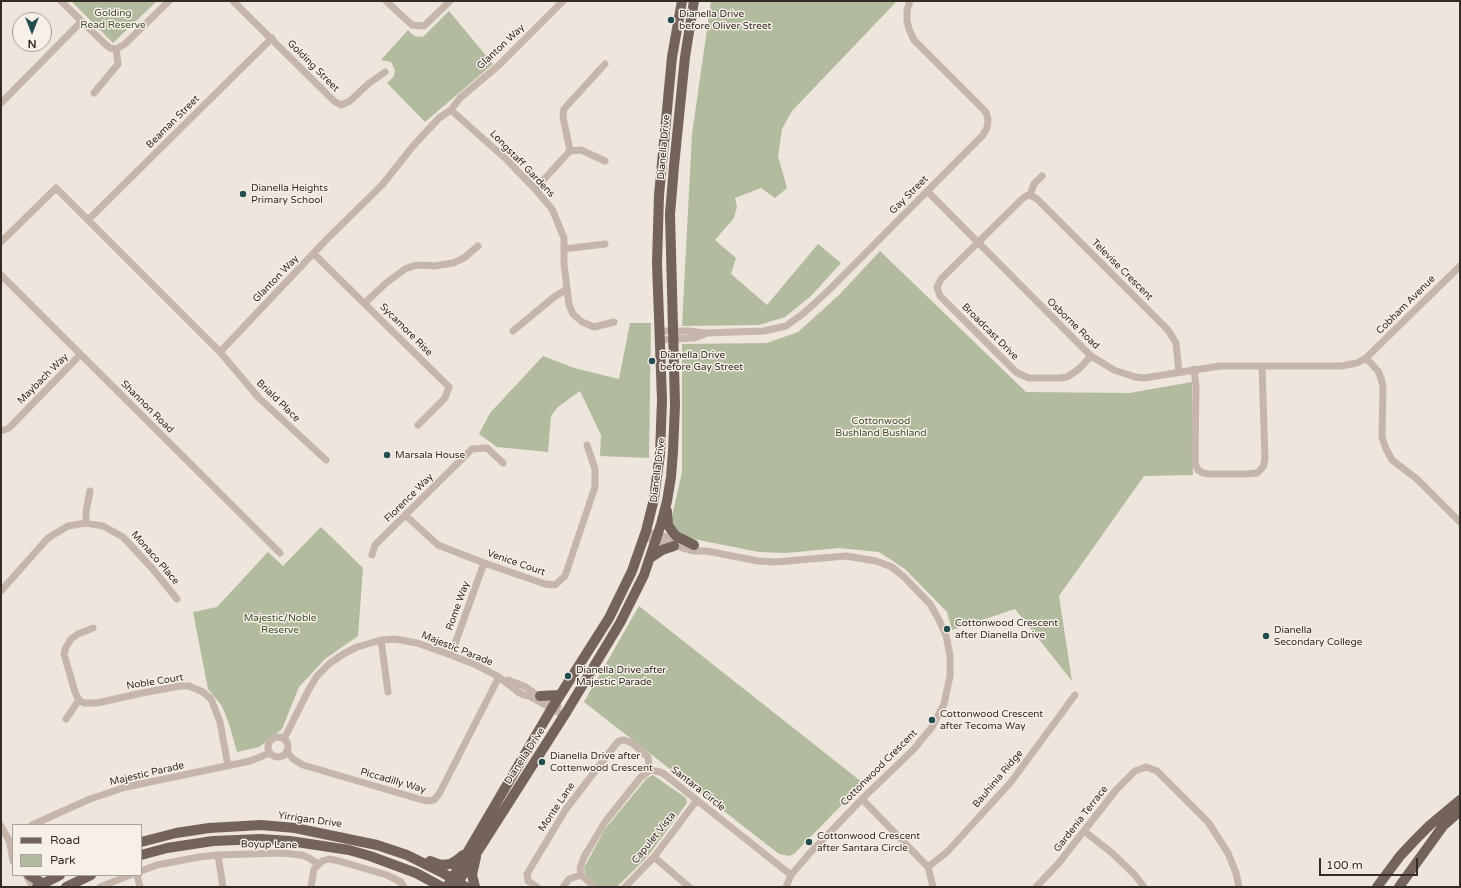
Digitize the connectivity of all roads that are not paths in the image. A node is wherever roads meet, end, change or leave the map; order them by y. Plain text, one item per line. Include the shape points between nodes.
1 (61, 1) edge
2 (169, 1) edge
3 (233, 1) edge
4 (386, 1) edge
5 (450, 1) edge
6 (563, 1) edge
7 (682, 1) edge
8 (694, 1) edge
9 (910, 1) edge
10 (82, 22) junction
11 (272, 38) junction
12 (116, 49) junction
13 (605, 64) dead end
14 (385, 72) dead end
15 (94, 93) dead end
16 (1, 103) edge
17 (452, 110) junction
18 (570, 150) junction
19 (605, 161) dead end
20 (1042, 176) dead end
21 (535, 189) junction
22 (926, 191) junction
23 (1030, 195) junction
24 (88, 220) junction
25 (1, 242) edge
26 (977, 242) junction
27 (605, 244) dead end
28 (478, 246) dead end
29 (564, 249) junction
30 (314, 254) junction
31 (1460, 266) edge
32 (1, 275) edge
33 (567, 289) junction
34 (365, 303) junction
35 (614, 322) dead end
36 (513, 331) dead end
37 (659, 335) junction
38 (674, 335) junction
39 (220, 352) junction
40 (80, 355) junction
41 (1091, 356) junction
42 (1366, 358) junction
43 (1262, 366) junction
44 (1194, 369) junction
45 (1179, 372) junction
46 (418, 425) dead end
47 (1, 431) edge
48 (587, 445) dead end
49 (326, 460) dead end
50 (503, 463) dead end
51 (90, 491) dead end
52 (667, 501) junction
53 (405, 515) junction
54 (1460, 522) edge
55 (86, 524) junction
56 (645, 534) junction
57 (657, 538) junction
58 (694, 545) junction
59 (674, 546) junction
60 (707, 551) junction
61 (280, 553) dead end
62 (372, 555) dead end
63 (650, 558) junction
64 (484, 564) junction
65 (1, 591) edge
66 (177, 599) dead end
67 (93, 628) dead end
68 (380, 640) junction
69 (451, 655) junction
70 (502, 678) junction
71 (388, 692) dead end
72 (560, 695) junction
73 (1075, 695) dead end
74 (540, 696) junction
75 (79, 700) junction
76 (553, 706) junction
77 (566, 714) junction
78 (66, 719) dead end
79 (284, 740) junction
80 (286, 752) junction
81 (270, 753) junction
82 (228, 766) junction
83 (650, 770) junction
84 (862, 799) junction
85 (697, 800) junction
86 (1460, 800) edge
87 (1460, 811) edge
88 (34, 824) edge
89 (1, 826) edge
90 (1084, 831) junction
91 (11, 841) edge
92 (142, 842) edge
93 (377, 845) junction
94 (1428, 847) junction
95 (12, 851) edge
96 (473, 851) junction
97 (142, 855) edge
98 (218, 855) junction
99 (654, 857) junction
100 (1396, 862) junction
101 (318, 864) junction
102 (928, 867) junction
103 (142, 871) edge
104 (581, 875) junction
105 (791, 875) junction
106 (22, 876) edge
107 (28, 876) edge
108 (30, 876) edge
109 (58, 876) edge
110 (89, 876) edge
111 (128, 876) edge
112 (137, 876) edge
113 (455, 884) edge
114 (41, 885) edge
115 (27, 887) edge
116 (33, 887) edge
117 (66, 887) edge
118 (100, 887) edge
119 (140, 887) edge
120 (223, 887) edge
121 (311, 887) edge
122 (404, 887) edge
123 (442, 887) edge
124 (475, 887) edge
125 (537, 887) edge
126 (563, 887) edge
127 (595, 887) edge
128 (625, 887) edge
129 (689, 887) edge
130 (786, 887) edge
131 (933, 887) edge
132 (1036, 887) edge
133 (1144, 887) edge
134 (1239, 887) edge
135 (1377, 887) edge
136 (1399, 887) edge

1 - 10 street
2 - 12 street via 125,44
3 - 11 street, Golding Street
4 - 5 street via 412,25 424,26
6 - 17 street, Glanton Way via 498,66 460,98
7 - 37 main road, Dianella Drive via 672,57 658,195
8 - 38 main road, Dianella Drive via 685,57 670,214
9 - 22 street, Gay Street via 907,21 914,40 986,112 988,120 983,135
10 - 12 street via 110,48
10 - 16 street
11 - 14 street, Golding Street via 334,101 341,105 350,101
11 - 24 street, Beaman Street
12 - 15 street via 118,64
13 - 18 street via 564,109 563,117
17 - 21 street, Longstaff Gardens
17 - 30 street, Glanton Way via 439,118 382,185
18 - 19 street via 581,150
18 - 21 street
20 - 23 street via 1034,184
21 - 29 street, Longstaff Gardens via 552,209 564,238
22 - 26 street, Osborne Road
22 - 38 street, Gay Street via 828,291 786,326 764,332 705,334 689,331
23 - 26 street via 1022,199
23 - 45 street, Televise Crescent via 1037,199 1168,330 1176,343
24 - 25 street via 56,188
24 - 39 street
26 - 41 street, Osborne Road
26 - 41 street, Broadcast Drive via 941,279 937,287 940,296 1016,372 1029,378 1060,378 1073,374
27 - 29 street
28 - 34 street via 464,258 453,263 405,269
29 - 33 street, Longstaff Gardens
30 - 34 street, Sycamore Rise
30 - 39 street, Glanton Way
31 - 42 street, Cobham Avenue
32 - 40 street, Shannon Road
33 - 35 street, Longstaff Gardens via 573,314 582,322 594,327
33 - 36 street
34 - 46 street, Sycamore Rise via 449,387 444,398
37 - 38 street, Gay Street
37 - 56 main road, Dianella Drive via 662,400 660,454 654,499
38 - 52 main road, Dianella Drive via 675,405
39 - 49 street, Briald Place via 259,398
40 - 47 street, Maybach Way via 9,428
40 - 61 street, Shannon Road
41 - 45 street, Osborne Road via 1114,370 1135,377 1144,378
42 - 43 street, Osborne Road via 1357,363 1341,366
42 - 54 street via 1382,378 1382,437 1392,460 1417,479
43 - 44 street, Osborne Road
43 - 44 street via 1265,460 1257,473 1248,474 1209,474 1198,470 1195,463
44 - 45 street, Osborne Road
48 - 64 street, Venice Court via 595,469 595,487 565,576 555,585 545,584
50 - 53 street, Florence Way via 486,448 472,449
51 - 55 street via 86,507
52 - 57 main road, Dianella Drive
52 - 58 main road via 668,525 676,536
53 - 62 street, Florence Way via 375,545
53 - 64 street, Venice Court via 438,545
55 - 65 street, Monaco Place via 68,526 48,538
55 - 66 street, Monaco Place via 103,526 123,537
56 - 57 street, Cottonwood Crescent
56 - 72 main road, Dianella Drive via 632,571 608,618
57 - 58 street, Cottonwood Crescent
57 - 59 street, Cottonwood Crescent
57 - 63 main road, Dianella Drive
58 - 60 street, Cottonwood Crescent
59 - 60 street, Cottonwood Crescent via 693,551
59 - 63 main road
60 - 84 street, Cottonwood Crescent via 774,562 846,556 876,561 892,567 930,604 946,635 950,656 950,676 944,704 932,727 914,749
63 - 77 main road, Dianella Drive via 620,623
64 - 69 street, Rome Way
67 - 75 street via 71,639 64,654
68 - 69 street, Majestic Parade via 412,642
68 - 71 street
68 - 79 street, Majestic Parade via 345,653 317,676
69 - 70 street, Majestic Parade
70 - 74 street, Majestic Parade via 522,685
70 - 76 street, Majestic Parade via 518,692
70 - 80 street, Piccadilly Way via 440,794 434,800 422,800 303,765
72 - 74 main road
72 - 76 main road, Dianella Drive
73 - 102 street, Bauhinia Ridge via 1011,782 947,852
74 - 76 street, Majestic Parade
75 - 78 street
75 - 82 street, Noble Court via 91,704 180,686 189,686 203,692 211,699 220,722
76 - 77 street, Majestic Parade
76 - 96 main road, Dianella Drive
77 - 96 main road, Dianella Drive
79 - 80 street via 288,746
79 - 81 street via 277,737 272,739 268,745
80 - 81 street via 278,757
81 - 82 street, Majestic Parade
82 - 88 street, Majestic Parade via 126,787 90,799
83 - 85 street, Santara Circle via 664,774
83 - 104 street via 640,778 605,822 584,857 580,868
83 - 125 street, Monte Lane via 648,757 632,743 624,740 616,744 566,809 527,874 528,881
84 - 102 street
84 - 105 street, Cottonwood Crescent
85 - 99 street, Capulet Vista
85 - 105 street, Santara Circle
86 - 100 main road via 1430,825
87 - 94 main road via 1443,826
89 - 91 street
90 - 132 street, Gardenia Terrace
90 - 133 street via 1112,853
90 - 134 street, Gardenia Terrace via 1116,790 1135,771 1146,767 1157,770 1208,822 1228,853
91 - 95 street
92 - 93 main road, Yirrigan Drive via 194,830 261,825 295,828
93 - 96 main road via 392,846 441,865 450,864
93 - 113 main road, Yirrigan Drive via 407,855
94 - 100 main road via 1420,842
94 - 136 main road
96 - 113 main road, Dianella Drive
96 - 124 main road via 472,874
97 - 123 main road via 213,841 261,838 290,841 370,856 416,873
98 - 101 street, Boyup Lane via 280,853 302,855
98 - 103 street, Boyup Lane via 171,862
98 - 120 street
99 - 128 street, Capulet Vista
99 - 129 street
100 - 135 main road
101 - 121 street via 314,869
101 - 122 street via 329,859 339,861 387,875 401,882
102 - 131 street
104 - 126 street via 569,879
104 - 127 street
105 - 130 street, Cottonwood Crescent
106 - 115 street
107 - 116 street
108 - 114 main road via 42,883
109 - 114 main road
110 - 117 main road
111 - 118 street
112 - 119 street

